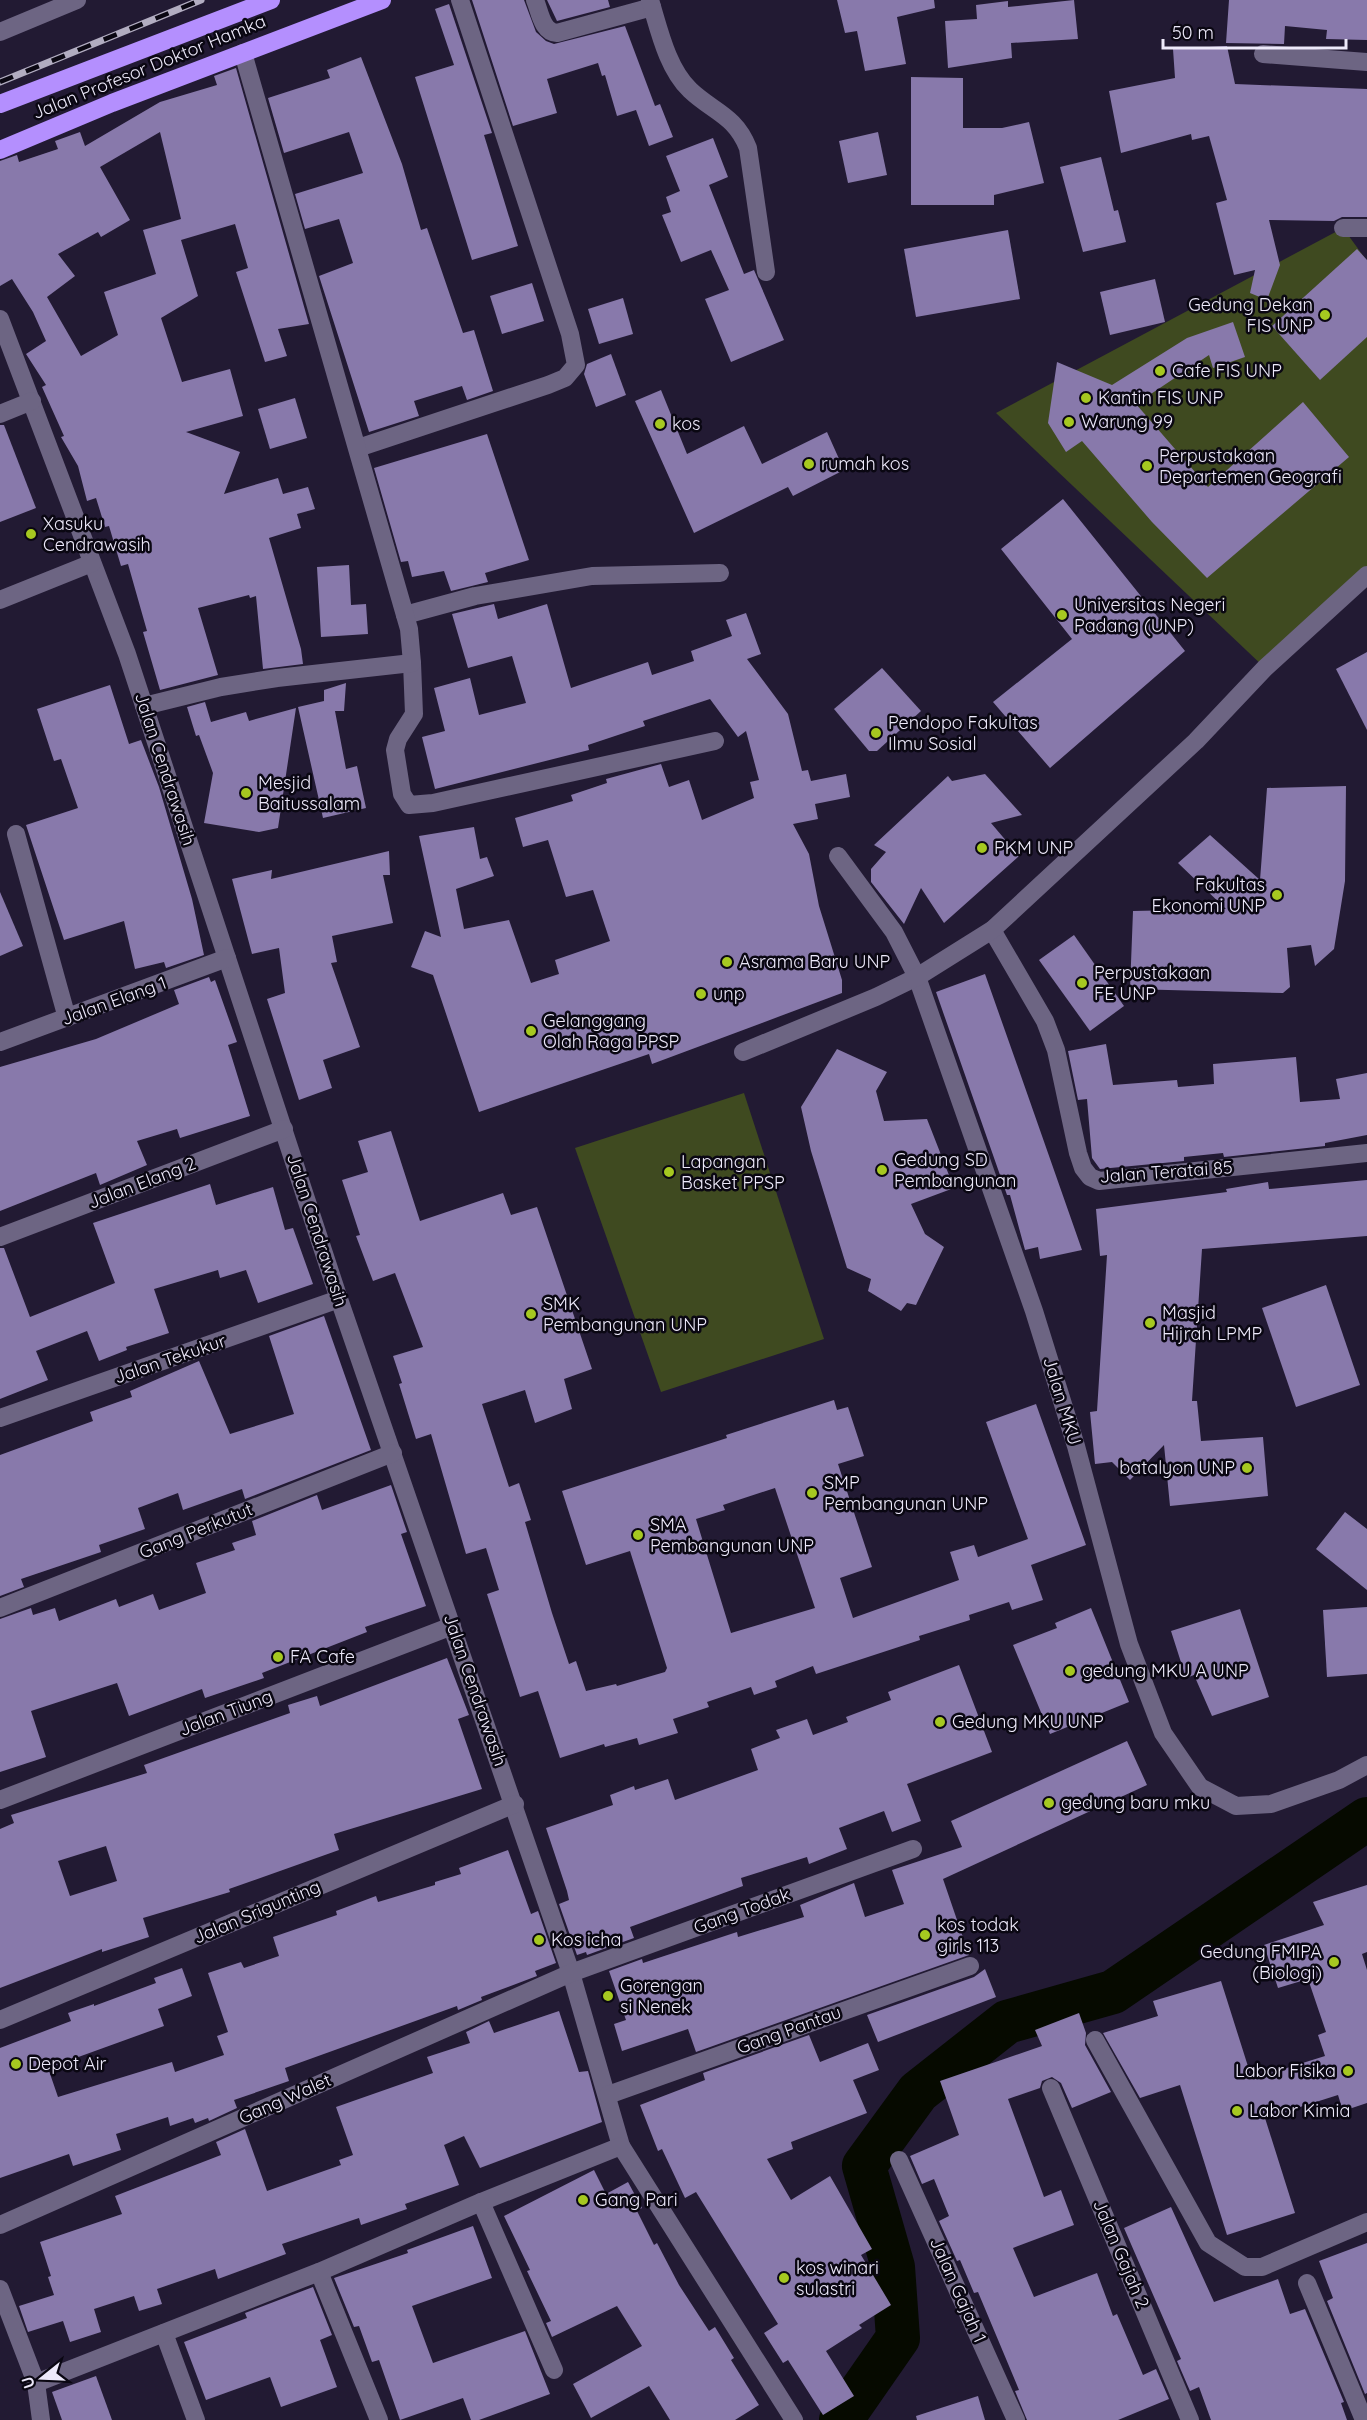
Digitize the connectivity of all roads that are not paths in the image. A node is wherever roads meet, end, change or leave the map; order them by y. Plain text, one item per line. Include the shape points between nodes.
1 (77, 0) edge
2 (271, 0) edge
3 (382, 0) edge
4 (460, 0) edge
5 (535, 0) edge
6 (651, 4) edge
7 (0, 32) edge
8 (243, 52) junction
9 (1263, 54) dead end
10 (1367, 62) edge
11 (0, 104) edge
12 (0, 150) edge
13 (1343, 228) dead end
14 (1367, 228) edge
15 (766, 272) dead end
16 (0, 319) edge
17 (32, 401) junction
18 (0, 414) edge
19 (358, 448) junction
20 (92, 563) junction
21 (720, 573) dead end
22 (1367, 575) edge
23 (0, 600) edge
24 (405, 615) junction
25 (412, 663) junction
26 (144, 706) junction
27 (715, 741) dead end
28 (16, 834) dead end
29 (838, 856) dead end
30 (992, 930) junction
31 (227, 958) junction
32 (917, 977) junction
33 (67, 1018) junction
34 (0, 1042) edge
35 (743, 1052) dead end
36 (284, 1129) junction
37 (1367, 1153) edge
38 (0, 1237) edge
39 (339, 1299) junction
40 (0, 1419) edge
41 (393, 1453) junction
42 (0, 1608) edge
43 (452, 1626) junction
44 (1367, 1765) edge
45 (0, 1800) edge
46 (515, 1804) junction
47 (913, 1849) dead end
48 (970, 1966) dead end
49 (571, 1973) junction
50 (0, 2020) edge
51 (1095, 2040) dead end
52 (1051, 2088) dead end
53 (608, 2095) junction
54 (621, 2146) junction
55 (899, 2160) dead end
56 (481, 2202) junction
57 (1367, 2222) edge
58 (0, 2225) edge
59 (319, 2272) junction
60 (1307, 2283) dead end
61 (0, 2289) edge
62 (164, 2333) junction
63 (554, 2370) dead end
64 (36, 2383) junction
65 (41, 2420) edge
66 (196, 2420) edge
67 (379, 2420) edge
68 (794, 2420) edge
69 (1016, 2420) edge
70 (1190, 2420) edge
71 (1364, 2420) edge

1 - 7 street
2 - 11 highway, Jalan Profesor Doktor Hamka
3 - 8 highway, Jalan Profesor Doktor Hamka
4 - 19 street via 570,334 576,365 564,378 548,385
5 - 6 street via 545,27 557,33
6 - 15 street via 680,77 741,132 748,148
8 - 12 highway, Jalan Profesor Doktor Hamka
8 - 19 street
9 - 10 street
13 - 14 street
16 - 17 street, Jalan Cendrawasih
17 - 18 street
17 - 20 street, Jalan Cendrawasih
19 - 24 street
20 - 23 street
20 - 26 street, Jalan Cendrawasih
21 - 24 street via 592,576 476,596
22 - 30 street via 1265,668 1197,741
24 - 25 street
25 - 26 street via 277,678
25 - 27 street via 414,714 395,750 402,794 409,805
26 - 31 street, Jalan Cendrawasih
28 - 33 street
29 - 32 street, Jalan MKU via 894,932
30 - 32 street
30 - 37 street, Jalan Teratai 85 via 1044,1021 1056,1050 1078,1153 1090,1177 1099,1181 1142,1178
31 - 33 street, Jalan Elang 1
31 - 36 street, Jalan Cendrawasih
32 - 35 street
32 - 44 street, Jalan MKU via 1034,1311 1076,1446 1129,1644 1163,1733 1200,1787 1236,1806 1271,1804 1339,1780
33 - 34 street, Jalan Elang 1
36 - 38 street, Jalan Elang 2
36 - 39 street, Jalan Cendrawasih
39 - 40 street, Jalan Tekukur
39 - 41 street, Jalan Cendrawasih
41 - 42 street, Gang Perkutut
41 - 43 street, Jalan Cendrawasih
43 - 45 street, Jalan Tiung
43 - 46 street, Jalan Cendrawasih
46 - 49 street, Jalan Cendrawasih
46 - 50 street, Jalan Srigunting
47 - 49 street, Gang Todak
48 - 53 street, Gang Pantau
49 - 53 street, Jalan Cendrawasih
49 - 58 street, Gang Walet
51 - 57 street via 1208,2243 1245,2267 1262,2267
52 - 70 street, Jalan Gajah 2
53 - 54 street, Jalan Cendrawasih
54 - 56 street
54 - 68 street, Jalan Cendrawasih
55 - 69 street, Jalan Gajah 1
56 - 59 street
56 - 63 street
59 - 62 street
59 - 67 street
60 - 71 street
61 - 64 street
62 - 64 street
62 - 66 street
64 - 65 street

